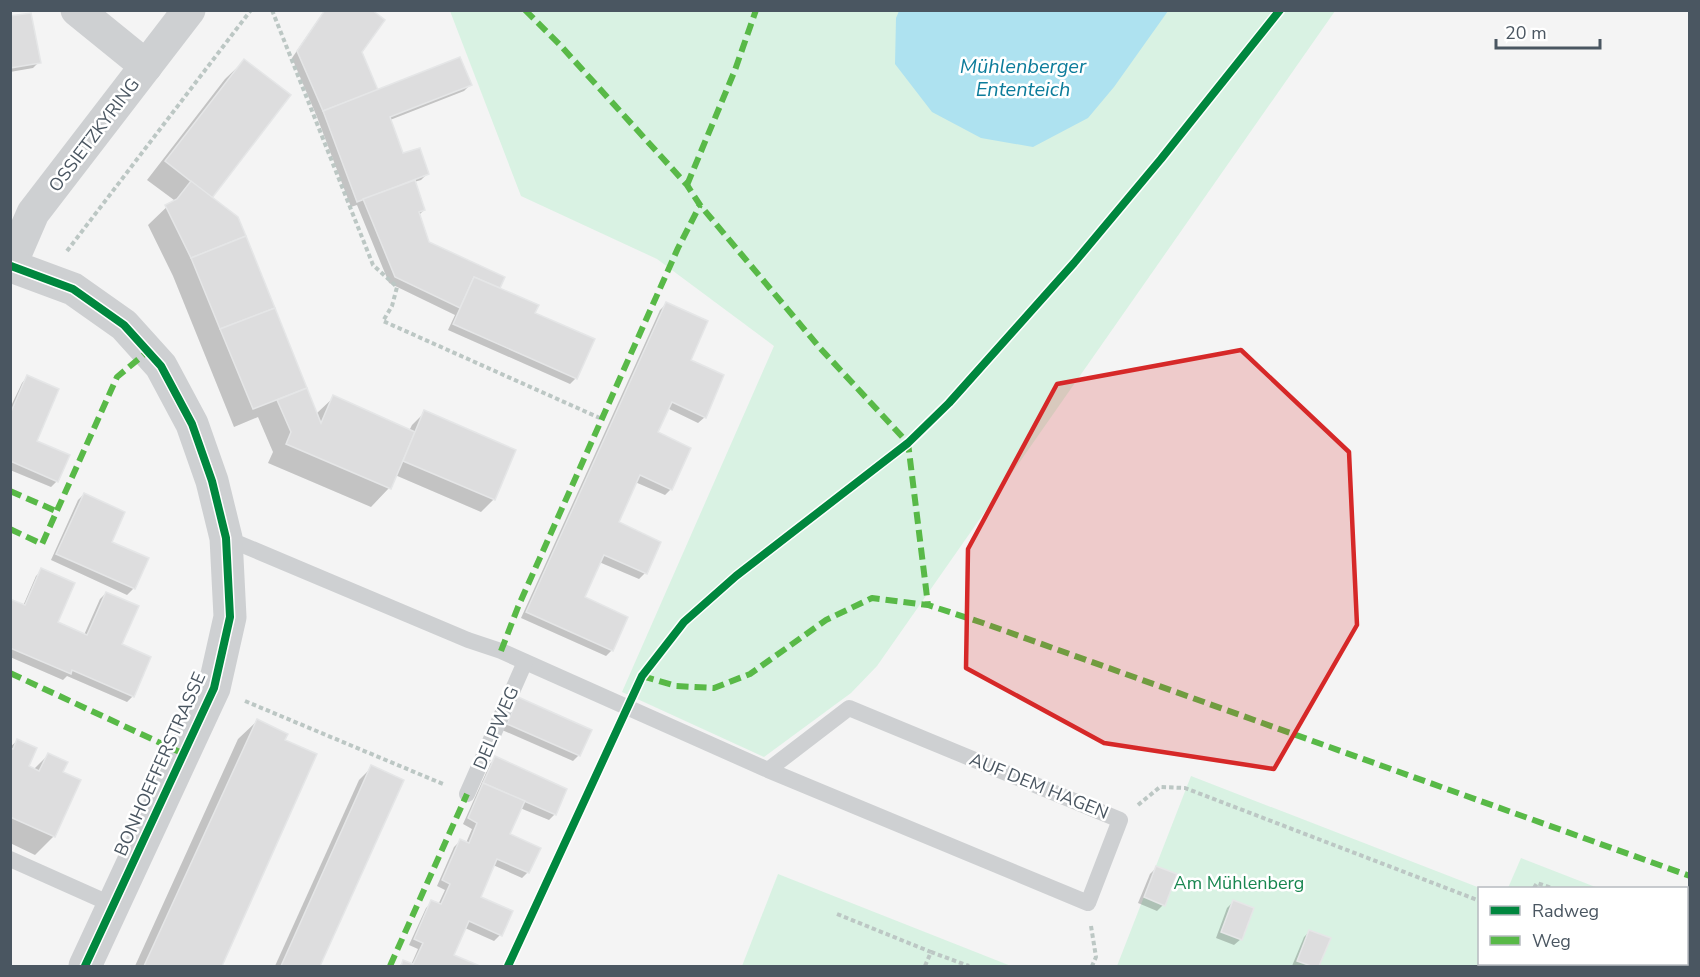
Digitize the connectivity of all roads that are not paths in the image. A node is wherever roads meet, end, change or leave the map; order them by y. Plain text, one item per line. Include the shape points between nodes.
1 (77, 10) edge
2 (189, 10) edge
3 (146, 66) junction
4 (11, 266) edge
5 (226, 538) junction
6 (525, 662) junction
7 (768, 770) junction
8 (467, 794) road end
9 (10, 859) edge
10 (113, 905) junction
11 (85, 966) edge

1 - 3 street
2 - 3 street, OSSIETZKYRING
3 - 4 street, OSSIETZKYRING via 33,213
4 - 5 street, BONHOEFFERSTRASSE via 73,289 124,325 161,366 192,424
5 - 6 lane
5 - 10 street, BONHOEFFERSTRASSE via 230,617 214,688
6 - 7 lane
6 - 8 lane, DELPWEG
7 - 7 lane, AUF DEM HAGEN via 1088,903 1120,820 849,708
9 - 10 lane
10 - 11 street, BONHOEFFERSTRASSE

